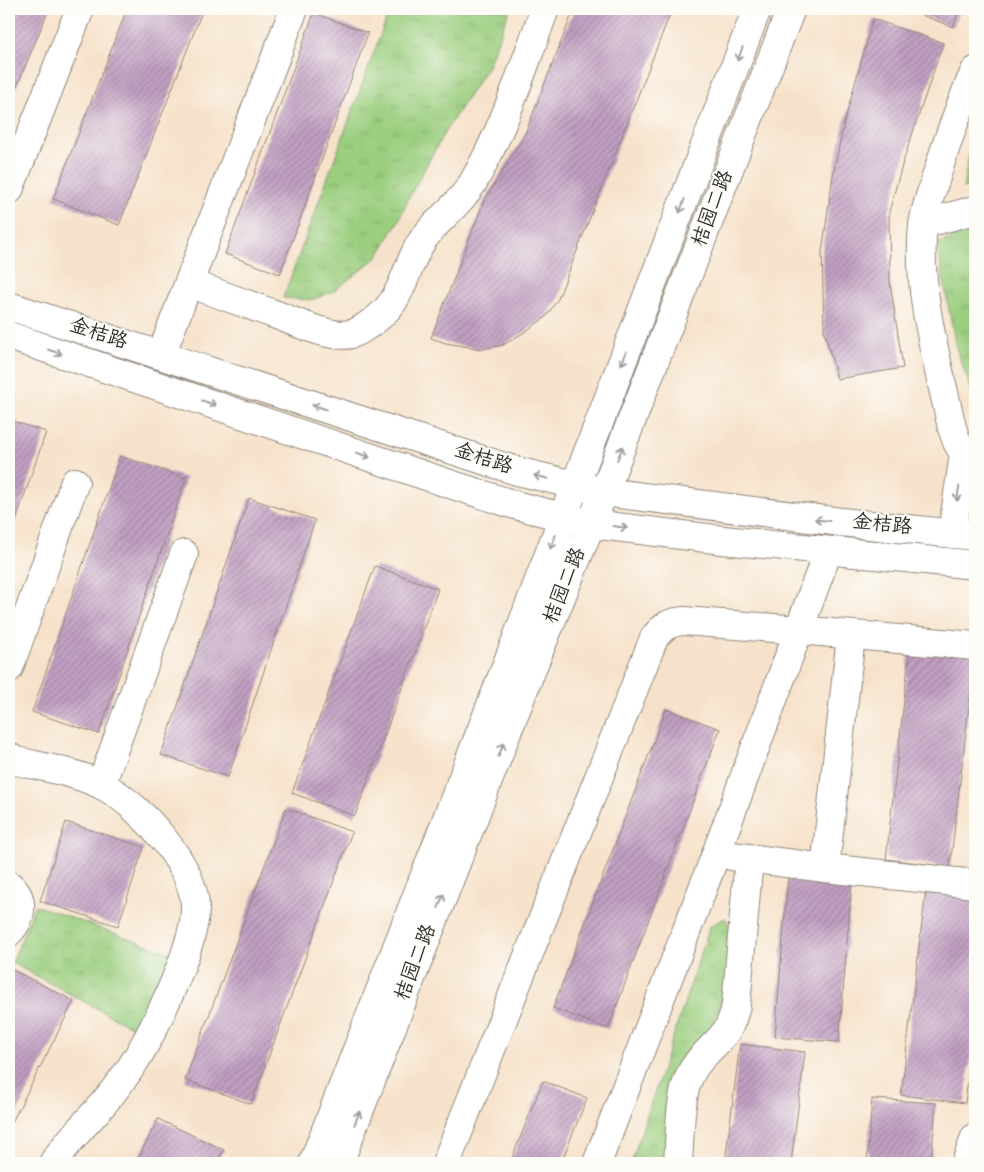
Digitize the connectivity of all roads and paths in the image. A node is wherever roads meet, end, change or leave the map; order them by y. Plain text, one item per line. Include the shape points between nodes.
1 (80, 9) edge
2 (294, 9) edge
3 (545, 9) edge
4 (757, 9) edge
5 (791, 9) edge
6 (975, 71) edge
7 (9, 190) edge
8 (975, 210) edge
9 (923, 224) junction
10 (189, 283) junction
11 (9, 306) edge
12 (9, 336) edge
13 (161, 355) junction
14 (970, 456) edge
15 (75, 482) dead end
16 (576, 484) junction
17 (604, 492) junction
18 (563, 517) junction
19 (591, 524) junction
20 (964, 535) edge
21 (828, 551) junction
22 (184, 554) dead end
23 (975, 565) edge
24 (799, 630) junction
25 (851, 636) junction
26 (975, 646) edge
27 (9, 668) edge
28 (9, 756) edge
29 (101, 785) junction
30 (716, 854) junction
31 (749, 858) junction
32 (826, 868) junction
33 (975, 884) edge
34 (9, 885) edge
35 (9, 932) edge
36 (975, 1136) edge
37 (53, 1163) edge
38 (313, 1163) edge
39 (339, 1163) edge
40 (446, 1163) edge
41 (597, 1163) edge
42 (678, 1163) edge
43 (966, 1163) edge

1 - 7 street
2 - 10 street
3 - 10 street via 497,135 480,170 460,199 429,230 401,290 377,319 351,334 323,332
4 -> 16 street, 桔园二路
17 -> 5 street, 桔园二路
6 - 9 street via 944,151
8 - 9 street
9 - 14 street via 923,283 928,313 952,428 957,442
10 - 13 street
11 - 13 street, 金桔路
12 -> 18 street via 465,489
16 -> 13 street, 金桔路 via 517,471
14 -> 20 street
15 - 27 street
16 - 17 street, 金桔路
16 - 18 street, 桔园二路
17 - 19 street, 桔园二路
20 -> 17 street, 金桔路
18 - 19 street
18 -> 38 street, 桔园二路
19 -> 21 street
39 -> 19 street, 桔园二路
21 - 23 street
21 - 24 street
22 - 29 street
24 - 25 street
24 - 30 street
24 - 40 street via 684,621 662,628 654,638
25 - 26 street
25 - 32 street
28 - 29 street
29 - 37 street via 129,803 166,842 190,883 194,918 178,972 148,1038 118,1086
30 - 31 street
30 - 41 street
31 - 32 street
31 - 42 street via 733,1018 690,1076 682,1111
32 - 33 street
34 - 35 street via 19,897 21,906 20,917
36 - 43 street

